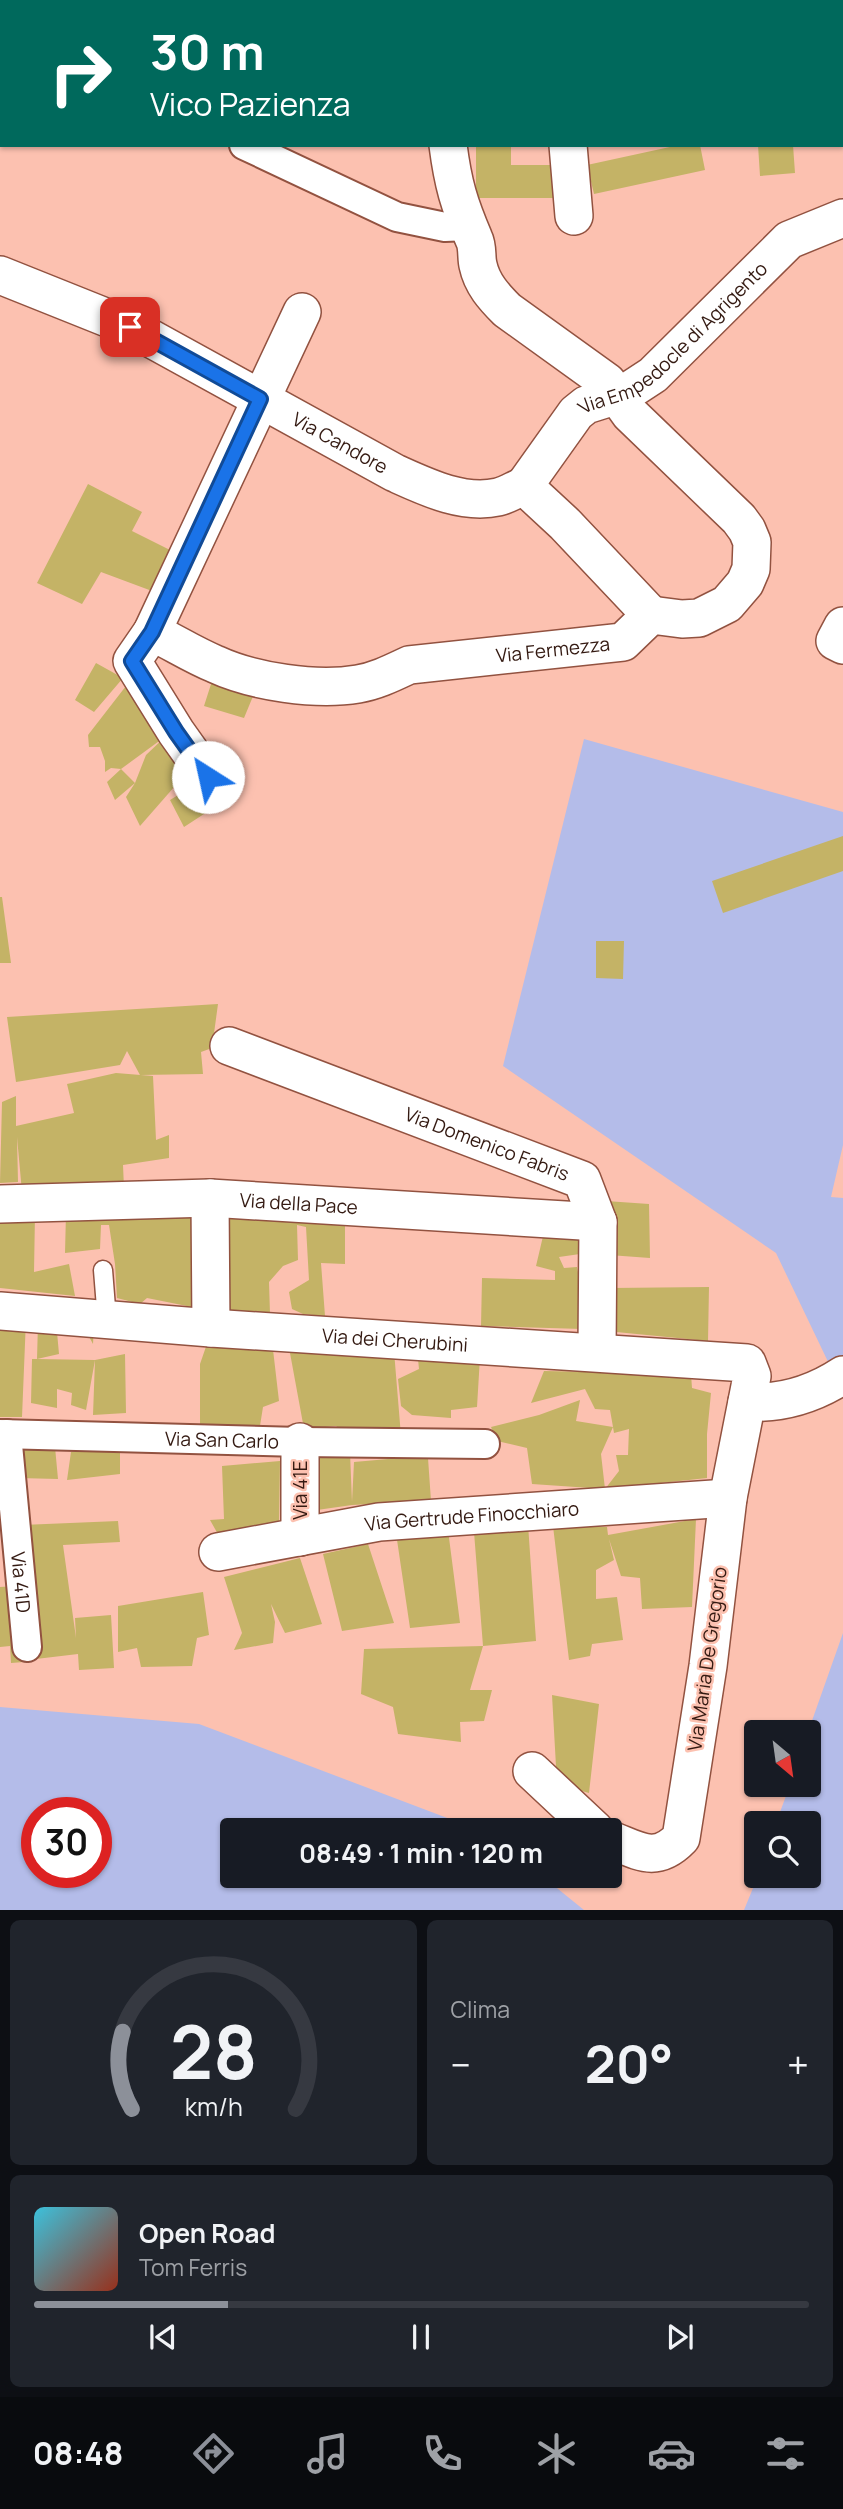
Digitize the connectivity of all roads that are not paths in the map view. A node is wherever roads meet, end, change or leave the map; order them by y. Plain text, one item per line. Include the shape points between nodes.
1 (248, 147) edge
2 (449, 147) edge
3 (568, 147) edge
4 (573, 216) dead end
5 (843, 218) edge
6 (467, 226) junction
7 (0, 275) edge
8 (302, 312) dead end
9 (616, 396) junction
10 (260, 399) junction
11 (524, 486) junction
12 (651, 615) junction
13 (152, 632) junction
14 (208, 777) dead end
15 (229, 1046) dead end
16 (210, 1198) junction
17 (0, 1204) edge
18 (598, 1222) junction
19 (103, 1270) dead end
20 (0, 1311) edge
21 (107, 1320) junction
22 (211, 1328) junction
23 (597, 1352) junction
24 (843, 1375) edge
25 (747, 1402) junction
26 (4, 1434) edge
27 (300, 1442) junction
28 (485, 1444) dead end
29 (728, 1498) junction
30 (300, 1537) junction
31 (218, 1552) dead end
32 (27, 1647) dead end
33 (532, 1771) dead end
34 (582, 1818) edge
35 (622, 1844) edge

1 - 6 street via 397,217 445,227
2 - 6 street via 453,182
3 - 4 street
5 - 9 street, Via Empedocle di Agrigento via 789,240 653,375
6 - 9 street via 493,297 607,382
7 - 10 street, Via Candore via 130,327
8 - 10 street
9 - 11 street, Via Empedocle di Agrigento via 576,413
9 - 12 street via 739,519 752,542 751,569 727,604 699,618
10 - 11 street, Via Candore via 426,487 475,498 498,497
10 - 13 street
11 - 12 street
12 - 13 street, Via Fermezza via 623,642 409,665 379,679 325,686 281,682 216,665
13 - 14 street via 132,661
15 - 18 street, Via Domenico Fabris via 582,1180
16 - 17 street, Via della Pace
16 - 18 street, Via della Pace
16 - 22 street
18 - 23 street, Via Domenico Fabris
19 - 21 lane
20 - 21 street, Via dei Cherubini
21 - 22 street, Via dei Cherubini
22 - 23 street, Via dei Cherubini
23 - 25 street, Via dei Cherubini via 747,1363 752,1376
24 - 25 street via 804,1395
25 - 29 street, Via Maria De Gregorio
26 - 27 street, Via San Carlo
26 - 32 street, Via 41D
27 - 28 street, Via San Carlo
27 - 30 street, Via 41E
29 - 30 street, Via Gertrude Finocchiaro via 379,1522
29 - 35 street, Via Maria De Gregorio via 681,1838 671,1848 649,1854
30 - 31 street, Via Gertrude Finocchiaro
33 - 34 street

